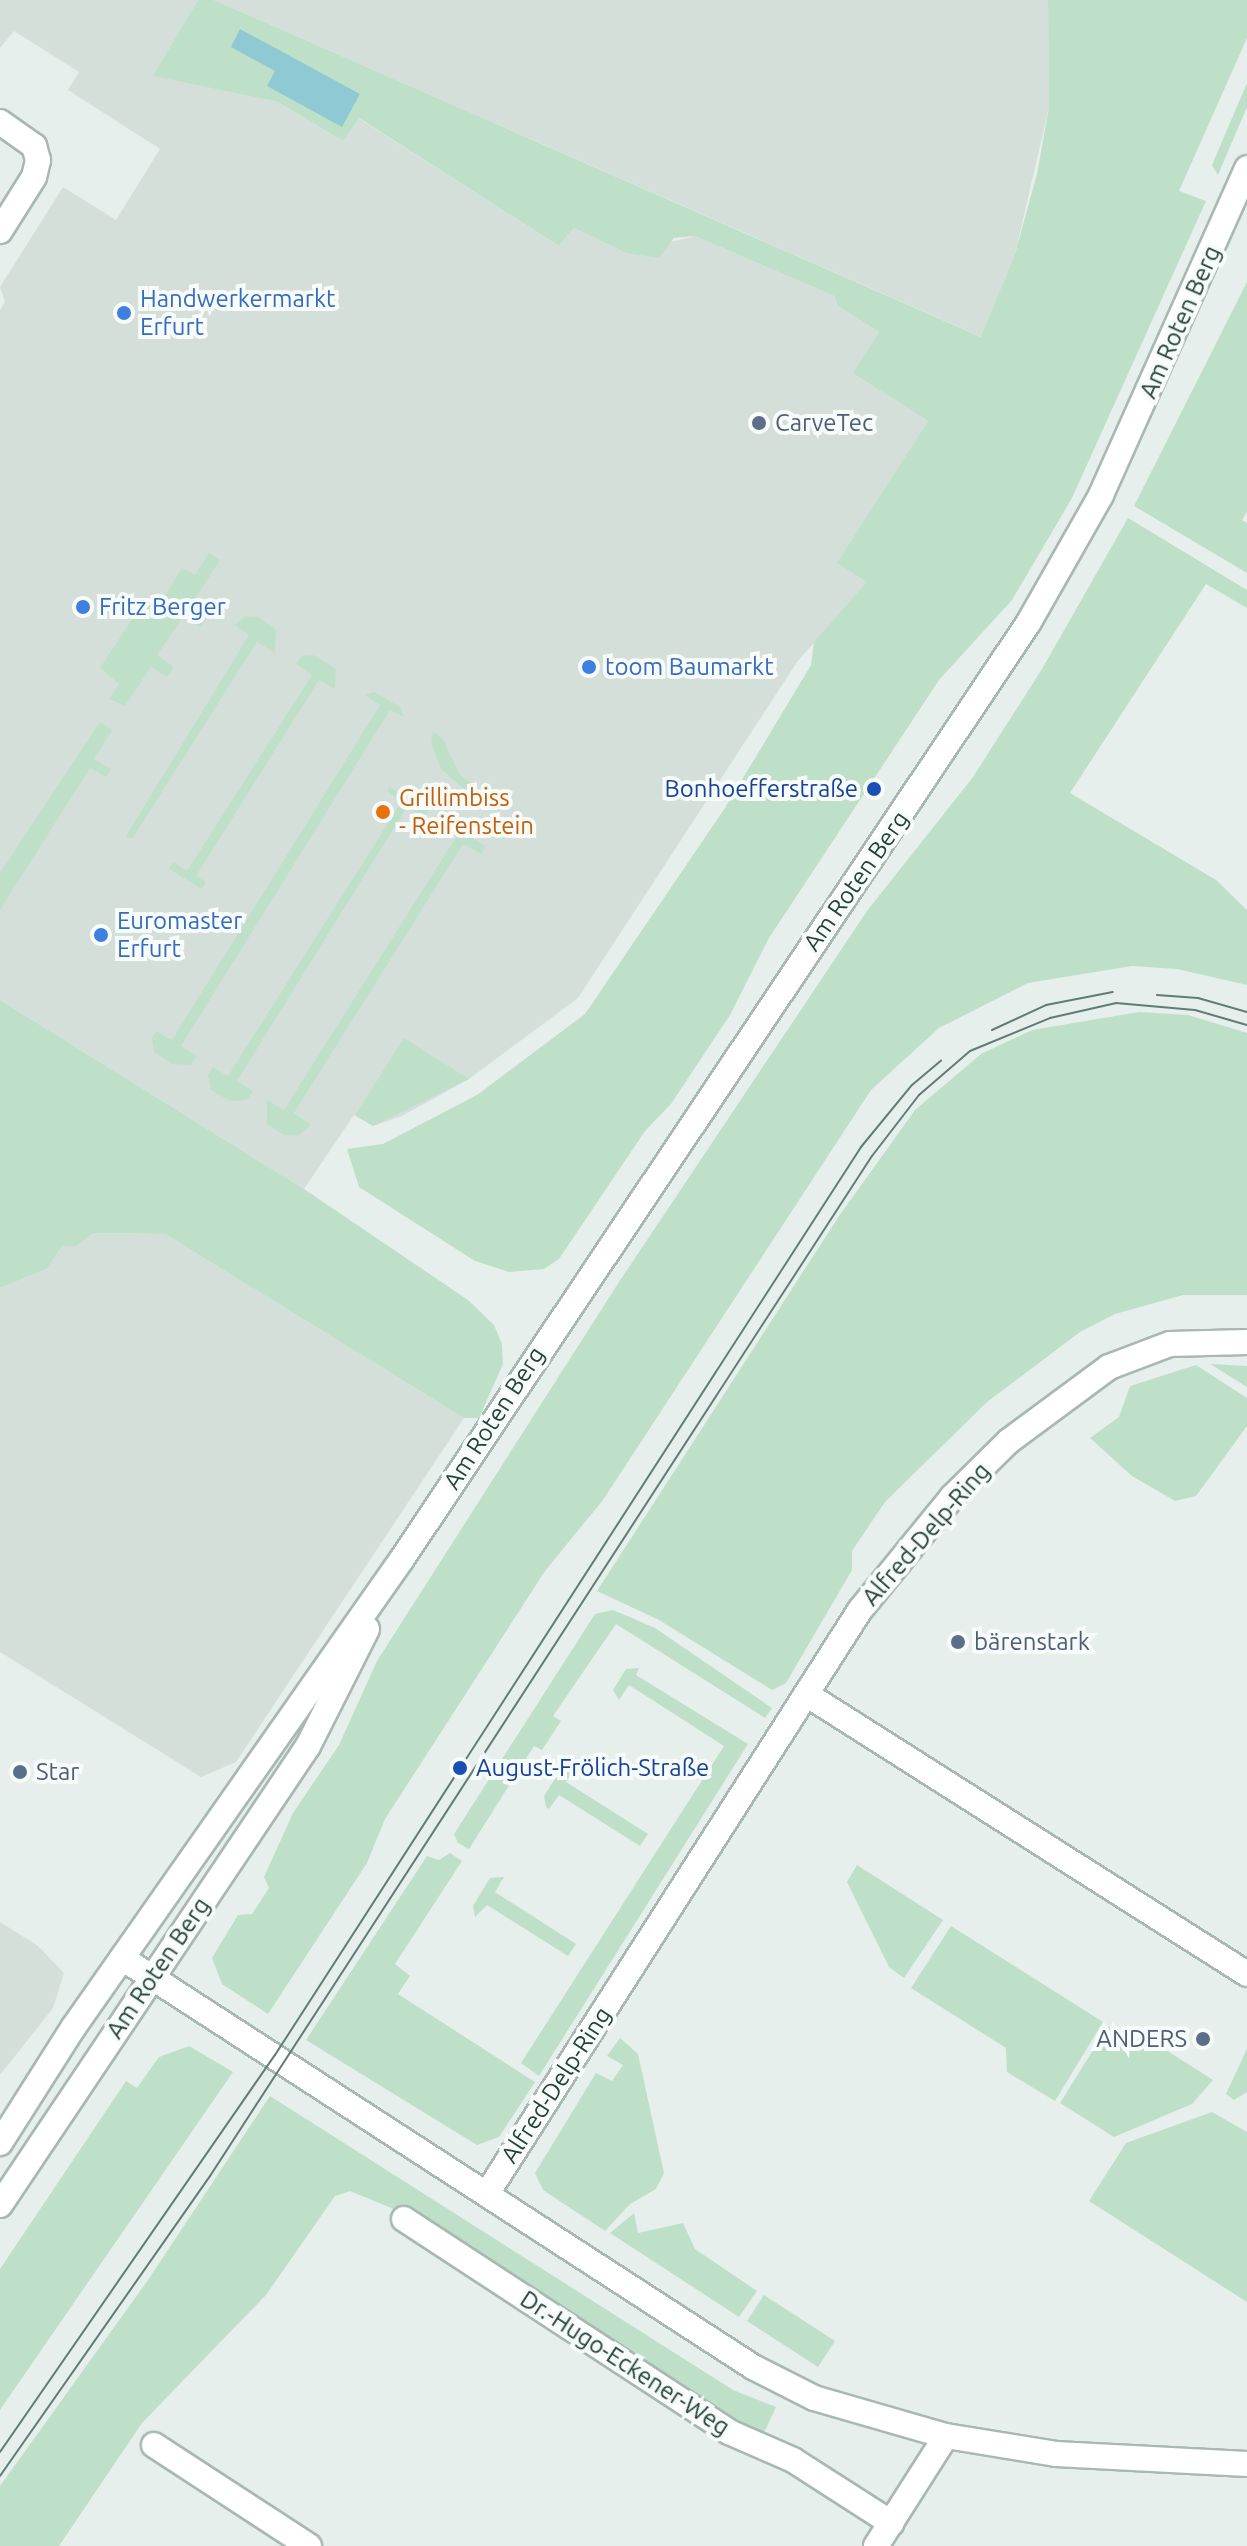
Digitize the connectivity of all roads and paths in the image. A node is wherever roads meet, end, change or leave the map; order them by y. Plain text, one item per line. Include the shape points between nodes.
1 (0, 122) edge
2 (1247, 168) edge
3 (0, 231) edge
4 (1247, 1342) edge
5 (402, 1559) junction
6 (806, 1694) junction
7 (122, 1958) junction
8 (1247, 1974) edge
9 (153, 1977) junction
10 (0, 2143) edge
11 (488, 2192) junction
12 (0, 2205) edge
13 (404, 2219) dead end
14 (946, 2436) junction
15 (154, 2445) dead end
16 (1247, 2464) edge
17 (891, 2523) junction
18 (309, 2546) edge
19 (876, 2546) edge

1 - 3 street via 34,146 38,160 34,177
2 - 5 street, Am Roten Berg via 1101,495 1029,622
4 - 6 street, Alfred-Delp-Ring via 1199,1340 1133,1356 1109,1367 1009,1441 922,1531 860,1610
5 - 7 street, Am Roten Berg
5 - 9 street, Am Roten Berg via 308,1746
6 - 8 street
6 - 11 street, Alfred-Delp-Ring
7 - 9 street
7 - 10 street, Am Roten Berg
9 - 11 street
9 - 12 street, Am Roten Berg
11 - 14 street via 753,2367 814,2398
13 - 17 street, Dr.-Hugo-Eckener-Weg via 729,2432 793,2460
14 - 16 street via 1056,2454
14 - 17 street
15 - 18 street
17 - 19 street

